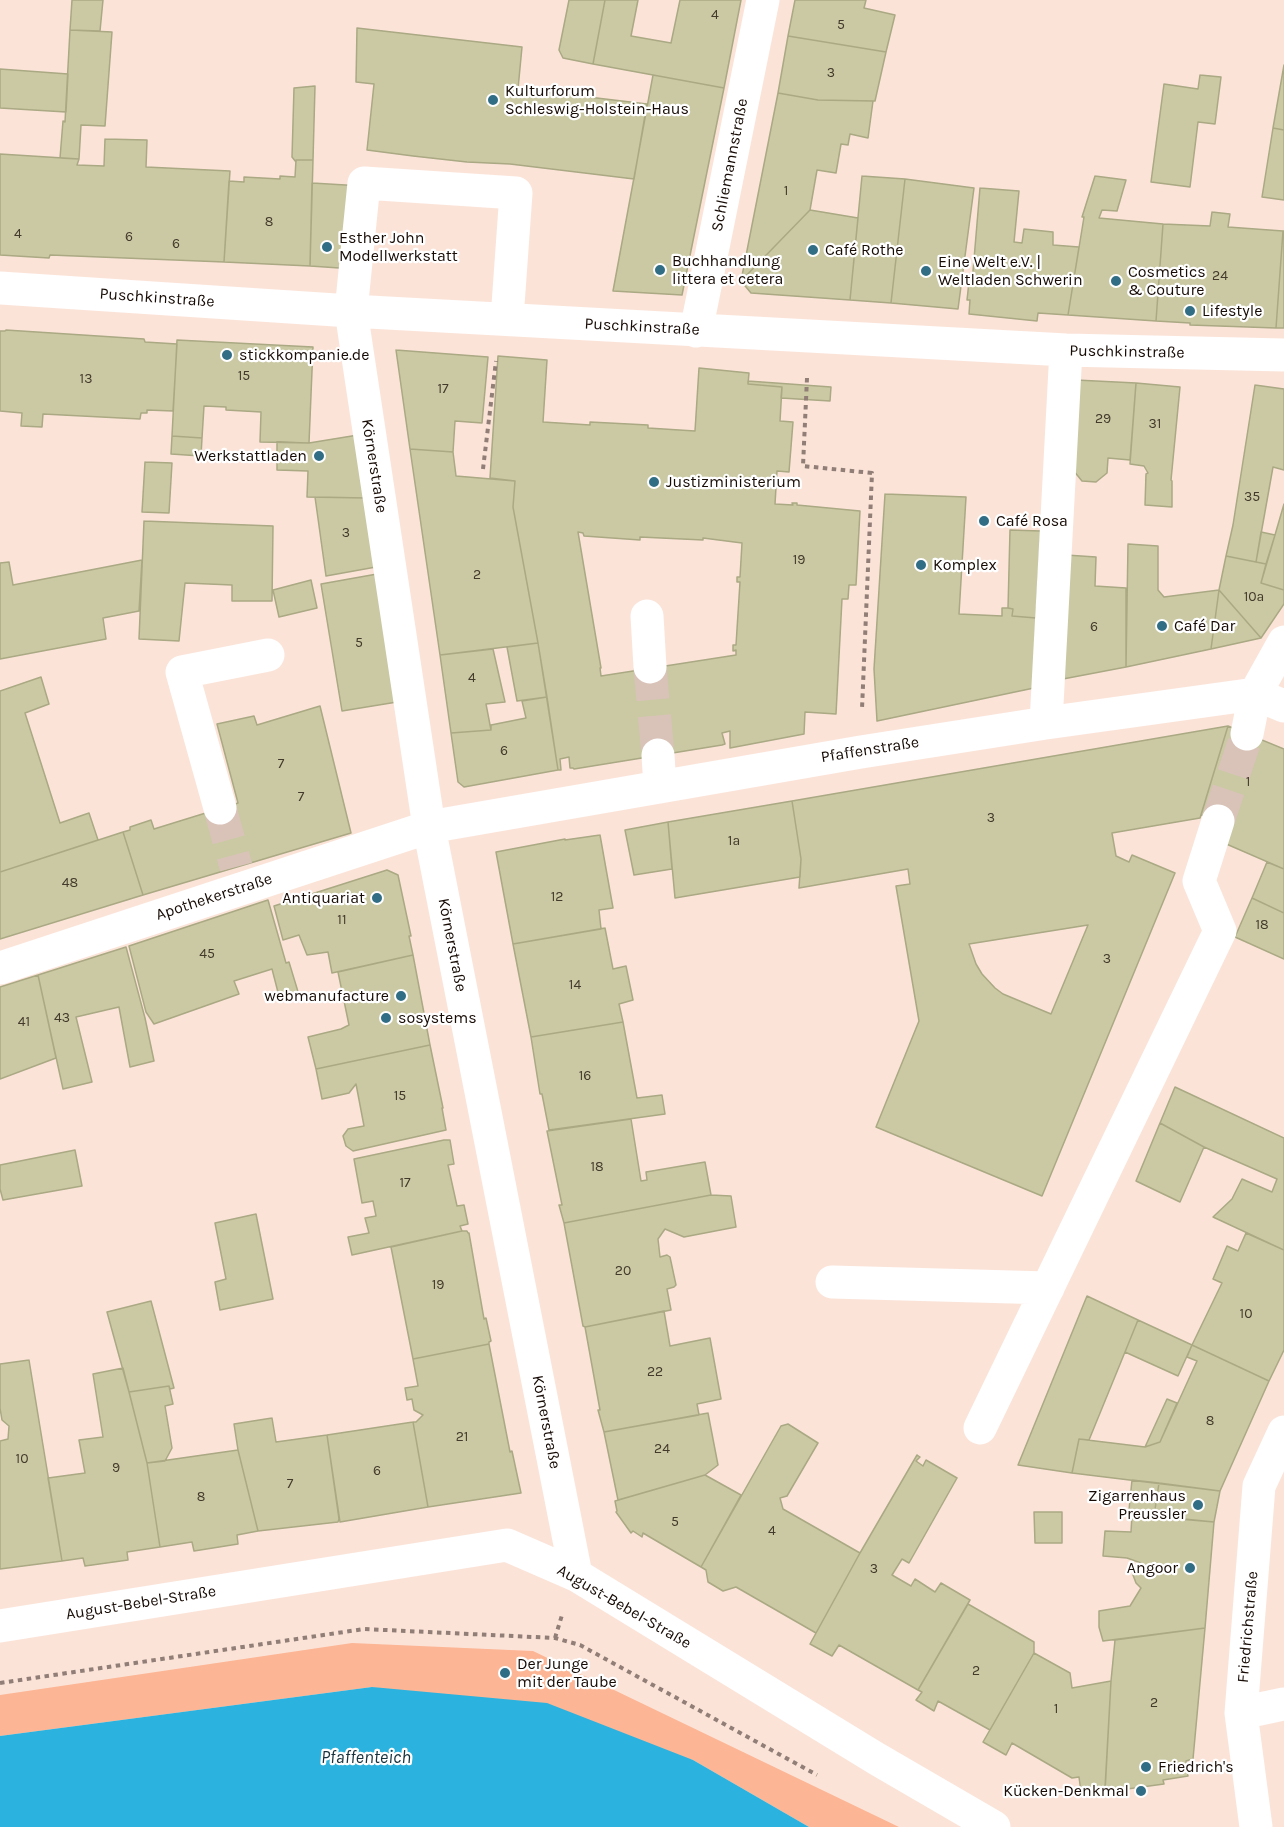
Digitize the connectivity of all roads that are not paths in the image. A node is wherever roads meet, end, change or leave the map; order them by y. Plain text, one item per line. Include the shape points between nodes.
1 (763, 0) edge
2 (0, 288) edge
3 (351, 311) junction
4 (504, 319) junction
5 (696, 331) junction
6 (1066, 350) junction
7 (1284, 355) edge
8 (647, 616) dead end
9 (1284, 642) edge
10 (268, 655) dead end
11 (650, 667) tunnel mouth
12 (1269, 700) edge
13 (1046, 723) junction
14 (1247, 734) tunnel mouth
15 (658, 755) tunnel mouth
16 (660, 787) junction
17 (220, 808) tunnel mouth
18 (1218, 821) tunnel mouth
19 (429, 827) junction
20 (0, 968) edge
21 (832, 1282) dead end
22 (1048, 1288) junction
23 (980, 1428) dead end
24 (1284, 1432) edge
25 (576, 1575) junction
26 (0, 1626) edge
27 (1284, 1704) edge
28 (1241, 1713) junction
29 (994, 1827) edge
30 (1256, 1827) edge

1 - 5 street, Schliemannstraße
2 - 3 street, Puschkinstraße
3 - 4 street, Puschkinstraße
3 - 4 street, Körnerstraße via 364,183 516,193
3 - 19 street, Körnerstraße
4 - 5 street, Puschkinstraße
5 - 6 street, Puschkinstraße
6 - 7 street, Puschkinstraße
6 - 13 street
8 - 11 street
9 - 12 street
10 - 17 street via 182,672
12 - 13 street, Pfaffenstraße
12 - 14 street
13 - 16 street, Pfaffenstraße
15 - 16 street
16 - 19 street, Pfaffenstraße
18 - 22 street via 1199,881 1220,931
19 - 20 street, Apothekerstraße via 240,877
19 - 25 street, Körnerstraße
21 - 22 street
22 - 23 street
24 - 28 street, Friedrichstraße via 1259,1486
25 - 26 street, August-Bebel-Straße via 507,1545
25 - 29 street, August-Bebel-Straße
27 - 28 street
28 - 30 street, Friedrichstraße

